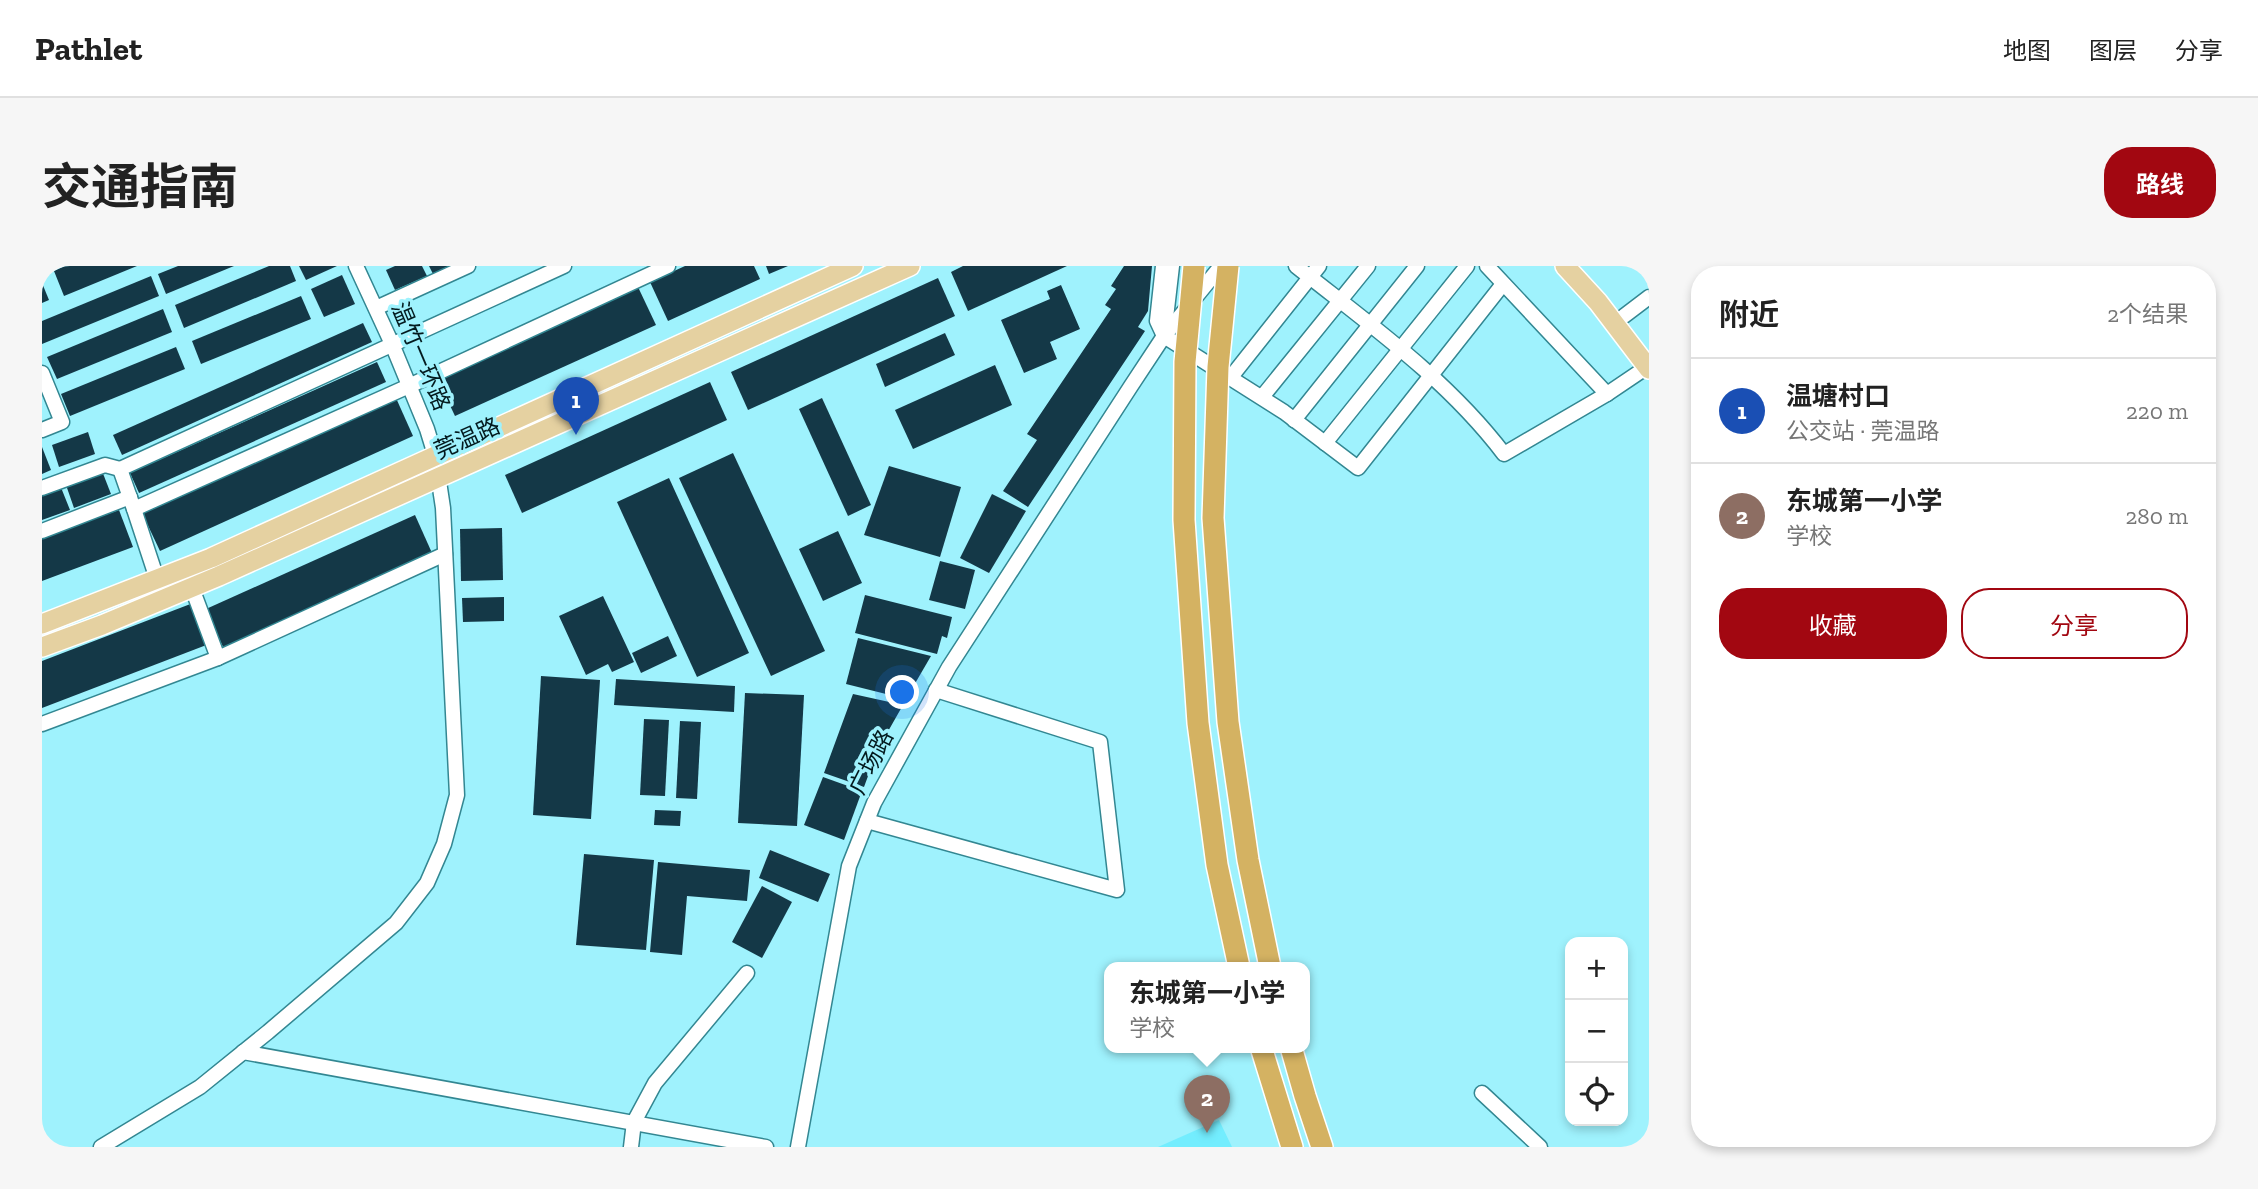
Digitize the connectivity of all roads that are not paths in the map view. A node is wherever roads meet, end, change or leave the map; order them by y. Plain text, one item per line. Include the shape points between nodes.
1 (356, 266) edge
2 (468, 266) edge
3 (564, 266) edge
4 (668, 266) edge
5 (853, 266) edge
6 (910, 266) edge
7 (1163, 266) edge
8 (1172, 266) edge
9 (1194, 266) edge
10 (1221, 266) edge
11 (1227, 266) edge
12 (1296, 266) edge
13 (1368, 266) edge
14 (1417, 266) edge
15 (1467, 266) edge
16 (1487, 266) edge
17 (1565, 266) edge
18 (1582, 266) edge
19 (1314, 272) edge
20 (1503, 284) junction
21 (1649, 297) edge
22 (1340, 301) junction
23 (376, 308) junction
24 (1624, 316) junction
25 (1370, 325) junction
26 (1164, 336) junction
27 (392, 344) junction
28 (1400, 349) junction
29 (1648, 362) edge
30 (42, 373) edge
31 (1432, 374) junction
32 (1231, 377) junction
33 (409, 386) junction
34 (1606, 394) junction
35 (1262, 397) junction
36 (1294, 420) junction
37 (42, 430) edge
38 (1325, 443) junction
39 (435, 455) junction
40 (120, 470) junction
41 (439, 477) junction
42 (42, 488) edge
43 (132, 503) junction
44 (42, 531) edge
45 (446, 554) junction
46 (157, 579) junction
47 (192, 588) junction
48 (42, 624) edge
49 (42, 647) edge
50 (218, 658) junction
51 (936, 690) junction
52 (42, 723) edge
53 (867, 821) junction
54 (1238, 962) edge
55 (1269, 962) edge
56 (747, 972) dead end
57 (243, 1052) junction
58 (1263, 1053) edge
59 (1293, 1053) edge
60 (1482, 1093) dead end
61 (635, 1122) junction
62 (101, 1147) edge
63 (631, 1147) edge
64 (766, 1147) edge
65 (798, 1147) edge
66 (1292, 1147) edge
67 (1322, 1147) edge
68 (1540, 1147) edge

1 - 23 street, 温竹一环路
2 - 23 street
3 - 27 street
4 - 33 street
5 - 39 main road, 莞温路
6 - 41 main road, 莞温路
7 - 26 street via 1157,321
8 - 26 street, 广场路
9 - 54 highway, bridge via 1185,362 1185,534 1198,723 1217,865
10 - 26 street, 广场路
11 - 55 highway, bridge via 1213,518 1228,722 1248,860
12 - 19 street
13 - 22 street
14 - 25 street
15 - 28 street
16 - 20 street
17 - 29 main road
18 - 24 main road
19 - 22 street
19 - 32 street
20 - 31 street
20 - 34 street
21 - 24 street
22 - 25 street
22 - 35 street
23 - 27 street, 温竹一环路
24 - 29 main road
25 - 28 street
25 - 36 street
26 - 32 street
26 - 51 street, 广场路
27 - 33 street, 温竹一环路
27 - 40 street
28 - 31 street
28 - 38 street
29 - 34 street
30 - 37 street via 62,422
31 - 34 street via 1504,454
31 - 38 street via 1358,468
32 - 35 street
33 - 39 street, 温竹一环路
33 - 43 street
35 - 36 street
36 - 38 street
39 - 41 street, 温竹一环路
39 - 46 main road, 莞温路
40 - 42 street via 105,465
40 - 43 street
41 - 45 street, 温竹一环路
41 - 47 main road, 莞温路
43 - 44 street
43 - 46 street
45 - 50 street
45 - 57 street, 温竹一环路 via 457,795 444,844 427,883 397,923
46 - 48 main road, 莞温路
47 - 49 main road, 莞温路
47 - 50 street
50 - 52 street
51 - 53 street, 广场路
51 - 53 street via 1100,742 1117,890
53 - 65 street, 广场路 via 849,866
56 - 61 street via 655,1083
57 - 61 street
57 - 62 street, 温竹一环路 via 200,1087
58 - 66 highway
59 - 67 highway
60 - 68 street
61 - 63 street
61 - 64 street

